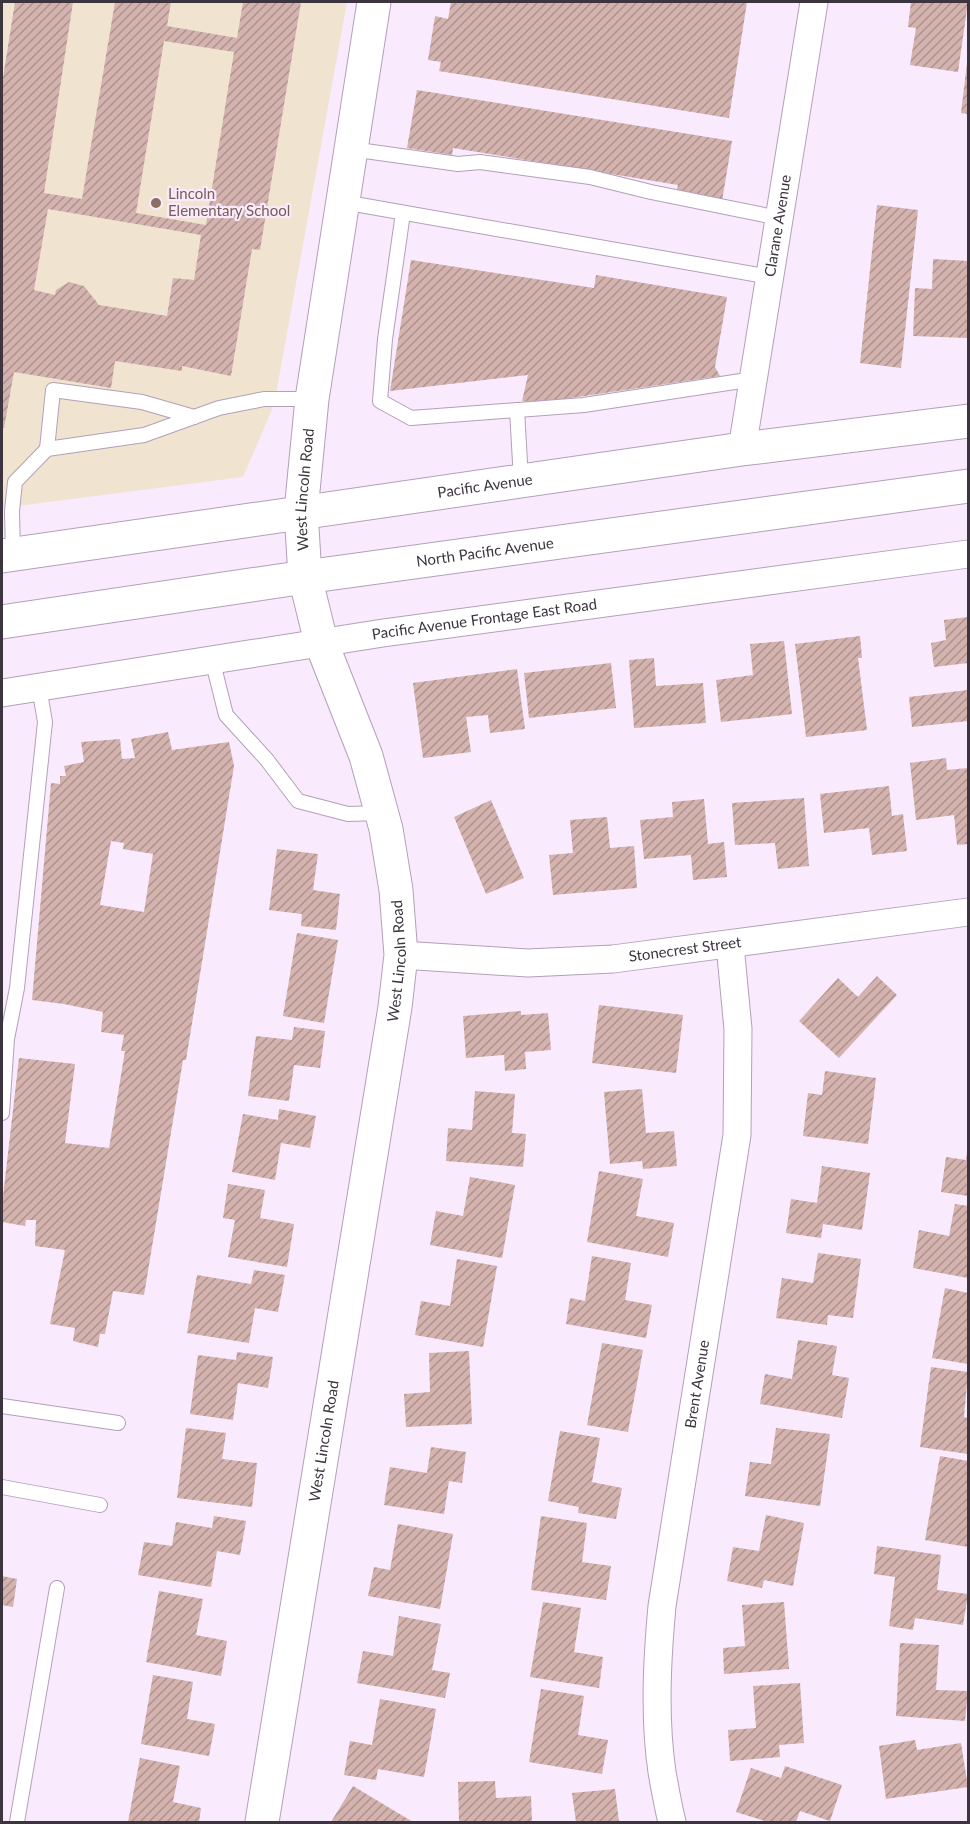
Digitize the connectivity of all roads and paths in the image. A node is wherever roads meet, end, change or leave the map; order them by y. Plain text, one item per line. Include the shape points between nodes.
1 (374, 2) edge
2 (814, 2) edge
3 (351, 150) junction
4 (343, 202) junction
5 (403, 213) junction
6 (779, 218) junction
7 (770, 277) junction
8 (754, 379) junction
9 (312, 399) junction
10 (517, 410) junction
11 (194, 417) junction
12 (969, 421) edge
13 (47, 449) junction
14 (742, 449) junction
15 (521, 480) junction
16 (969, 486) edge
17 (301, 511) junction
18 (969, 554) edge
19 (7, 555) edge
20 (304, 577) junction
21 (2, 622) edge
22 (321, 642) junction
23 (212, 659) junction
24 (39, 687) junction
25 (2, 693) edge
26 (381, 813) junction
27 (969, 912) edge
28 (730, 945) junction
29 (401, 955) junction
30 (2, 1113) edge
31 (2, 1406) edge
32 (118, 1423) dead end
33 (2, 1487) edge
34 (100, 1505) dead end
35 (57, 1588) dead end
36 (17, 1822) edge
37 (262, 1822) edge
38 (672, 1822) edge

1 - 3 main road, West Lincoln Road
2 - 6 street, Clarane Avenue
3 - 4 main road, West Lincoln Road
3 - 6 lane via 590,177
4 - 5 lane
4 - 9 main road, West Lincoln Road
5 - 7 lane
5 - 10 lane via 380,402 411,418
6 - 7 street, Clarane Avenue
7 - 8 street, Clarane Avenue
8 - 10 lane via 584,405
8 - 14 street, Clarane Avenue
9 - 11 lane via 264,399
9 - 17 main road, West Lincoln Road
10 - 15 lane
11 - 13 lane via 144,435
11 - 13 lane via 142,402 53,390
12 - 14 main road, Pacific Avenue
13 - 19 lane via 15,482
14 - 15 main road, Pacific Avenue
15 - 17 main road, Pacific Avenue
16 - 20 main road, North Pacific Avenue
17 - 19 main road, Pacific Avenue
17 - 20 main road, West Lincoln Road
18 - 22 street, Pacific Avenue Frontage East Road
20 - 21 main road, North Pacific Avenue
20 - 22 main road, West Lincoln Road
22 - 23 street, Pacific Avenue Frontage East Road
22 - 26 main road, West Lincoln Road via 366,756
23 - 24 street, Pacific Avenue Frontage East Road
23 - 26 lane via 226,715 298,801 348,814
24 - 25 street, Pacific Avenue Frontage East Road
24 - 30 lane via 45,722 17,988 6,1039
26 - 29 main road, West Lincoln Road via 396,890
27 - 28 street, Stonecrest Street
28 - 29 street, Stonecrest Street via 613,959 528,963
28 - 38 street, Brent Avenue via 738,1029 737,1135 662,1606 657,1661 662,1771
29 - 37 main road, West Lincoln Road
31 - 32 lane
33 - 34 lane
35 - 36 lane

